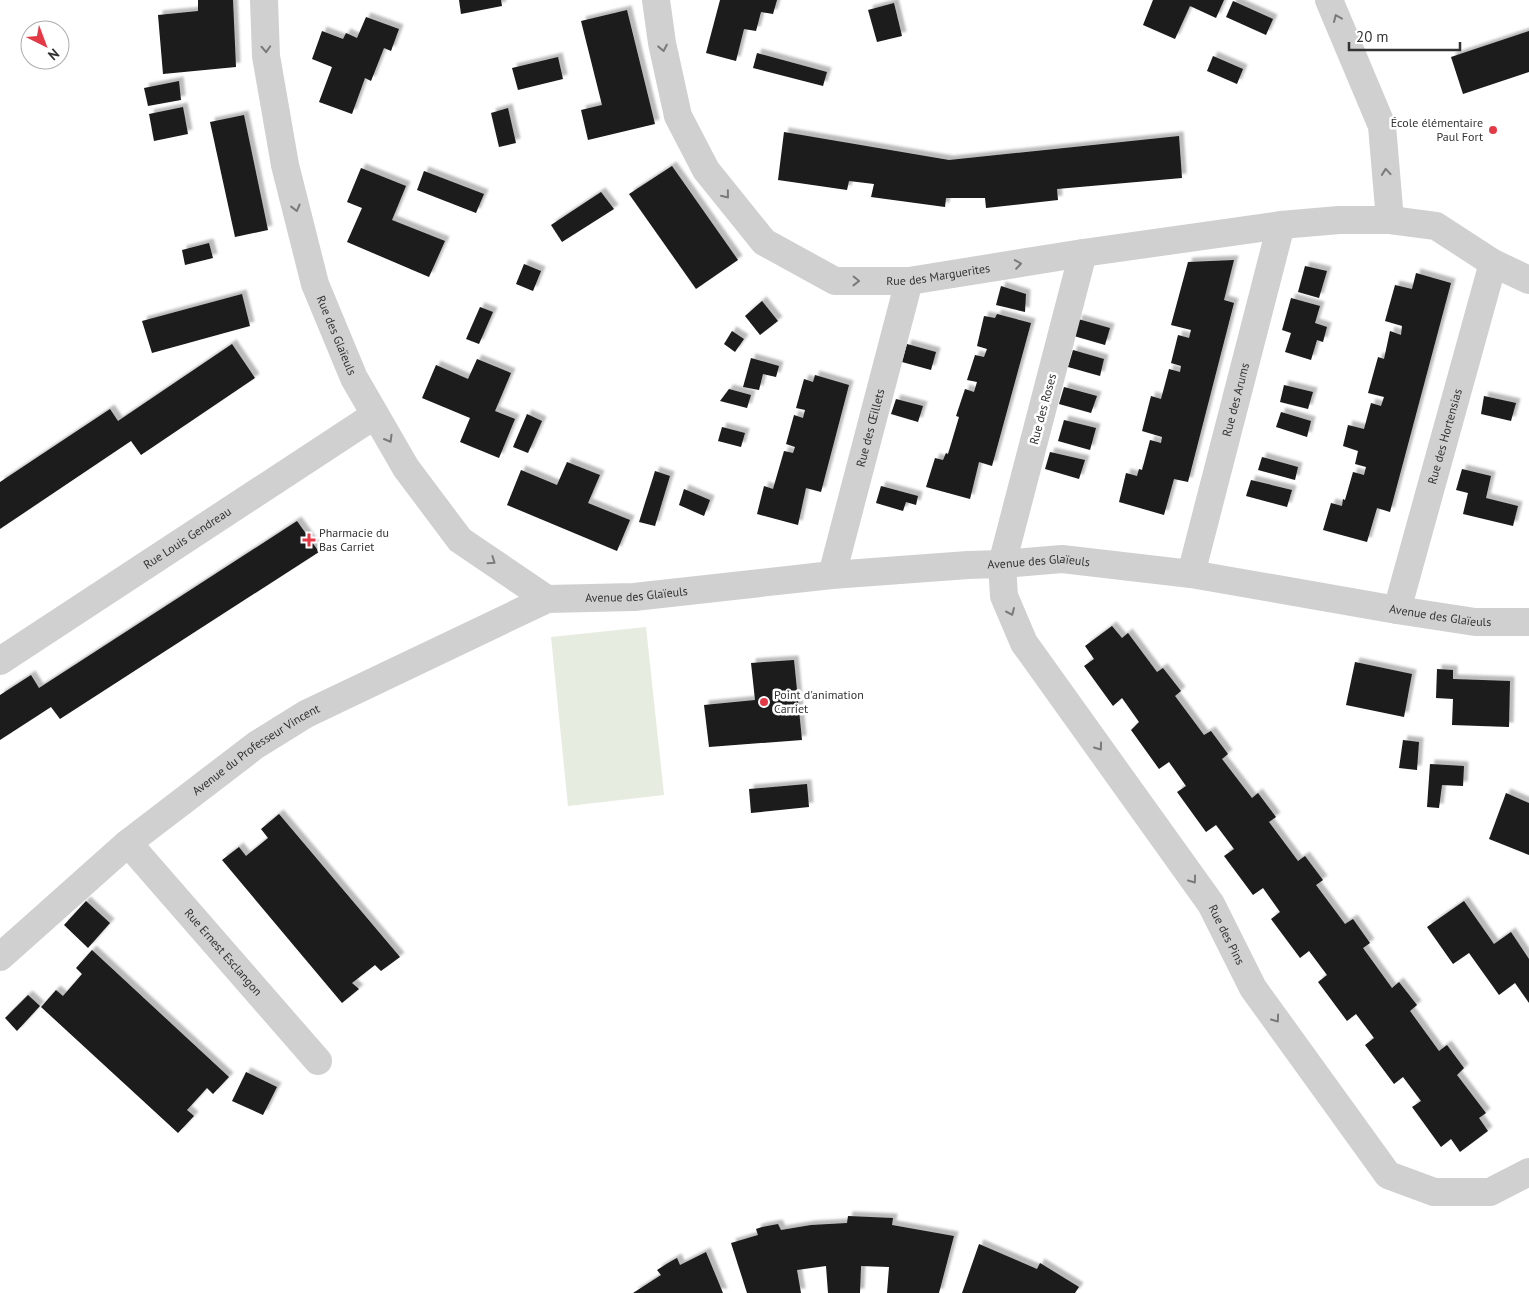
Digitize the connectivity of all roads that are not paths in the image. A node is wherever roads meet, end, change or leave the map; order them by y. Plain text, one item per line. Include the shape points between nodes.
1 (264, 0) edge
2 (656, 0) edge
3 (1329, 0) edge
4 (1390, 220) junction
5 (1281, 225) junction
6 (1083, 253) junction
7 (1494, 263) junction
8 (1529, 280) edge
9 (909, 282) junction
10 (375, 415) junction
11 (1002, 564) junction
12 (1191, 574) junction
13 (832, 575) junction
14 (548, 599) junction
15 (1397, 610) junction
16 (1529, 622) edge
17 (0, 661) edge
18 (128, 843) junction
19 (0, 957) edge
20 (318, 1061) dead end
21 (1529, 1172) edge

1 -> 10 street, Rue des Glaïeuls via 266,56 285,165 315,284 354,378
2 -> 9 street, Rue des Marguerites via 678,116 706,170 764,242 835,281
4 -> 3 street via 1382,126
4 - 5 street, Rue des Marguerites
4 - 7 street, Rue des Marguerites via 1436,226
5 - 6 street, Rue des Marguerites
5 - 12 street, Rue des Arums
9 -> 6 street, Rue des Marguerites
6 - 11 street, Rue des Roses
7 - 8 street, Rue des Marguerites
7 - 15 street, Rue des Hortensias
9 - 13 street, Rue des Œillets
10 -> 14 street, Rue des Glaïeuls via 406,468 460,540
10 - 17 street, Rue Louis Gendreau
11 - 12 street, Avenue des Glaïeuls via 1062,559
11 - 13 street, Avenue des Glaïeuls
11 -> 21 street, Rue des Pins via 1004,596 1024,643 1211,904 1253,988 1388,1175 1434,1192 1490,1192
12 - 15 street, Avenue des Glaïeuls
13 - 14 street, Avenue des Glaïeuls via 634,597
14 - 18 street, Avenue du Professeur Vincent via 306,714 256,745
15 - 16 street, Avenue des Glaïeuls via 1476,622
18 - 19 street, Avenue du Professeur Vincent
18 - 20 street, Rue Ernest Esclangon

